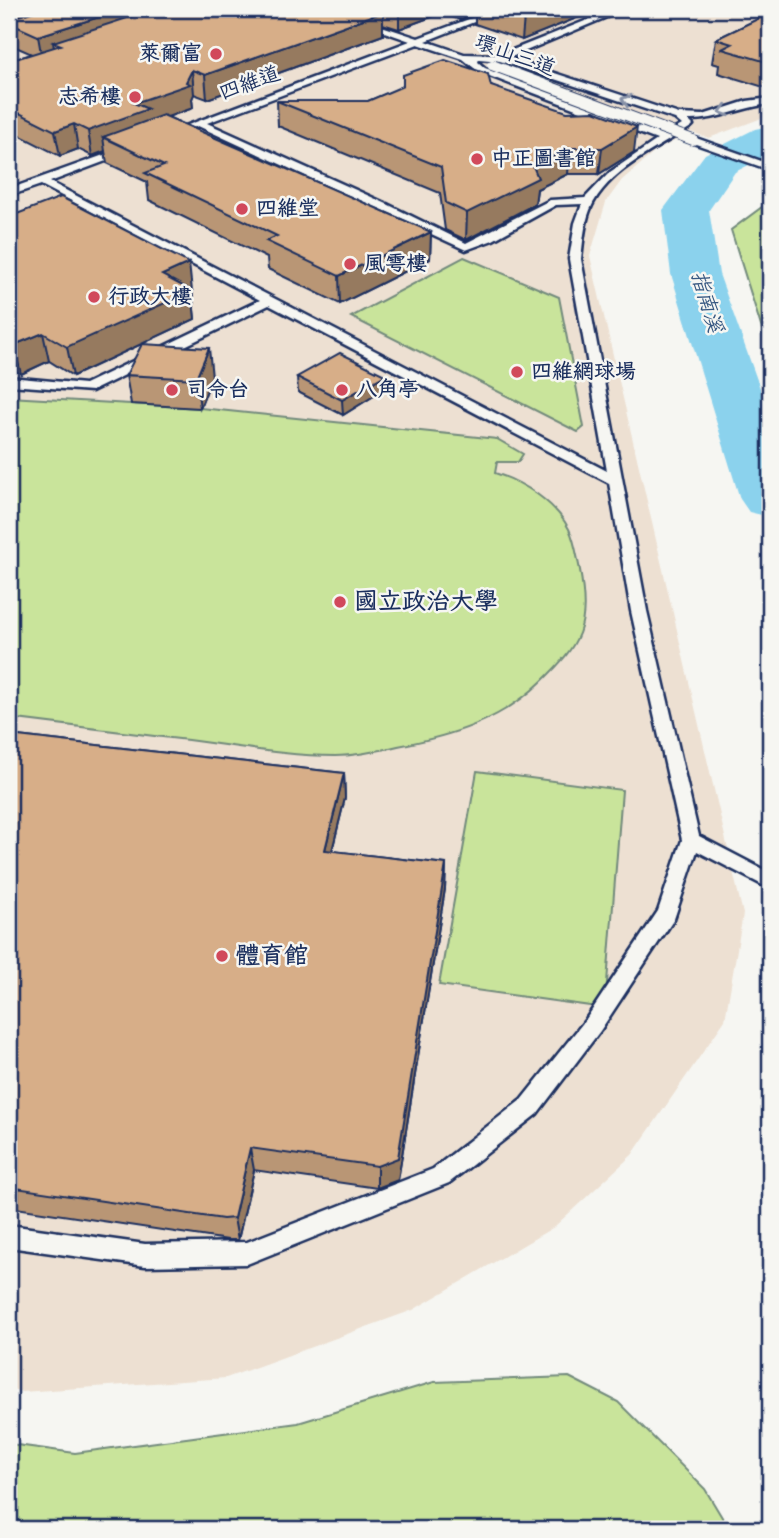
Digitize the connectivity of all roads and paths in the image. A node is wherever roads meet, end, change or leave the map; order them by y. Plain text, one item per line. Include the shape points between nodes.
1 (323, 9) edge
2 (503, 9) edge
3 (622, 9) edge
4 (421, 41) junction
5 (465, 56) junction
6 (501, 58) junction
7 (770, 101) edge
8 (678, 117) junction
9 (199, 123) junction
10 (159, 138) edge
11 (666, 139) junction
12 (133, 148) edge
13 (770, 167) edge
14 (41, 181) junction
15 (9, 194) edge
16 (589, 201) junction
17 (268, 301) junction
18 (9, 381) edge
19 (616, 481) junction
20 (691, 840) junction
21 (770, 882) edge
22 (9, 1236) edge

1 - 4 lane, 環山三道
2 - 4 lane, 四維道
3 - 6 lane
4 - 5 lane, 環山三道
4 - 9 lane, 四維道
5 - 6 lane
5 - 11 lane via 482,70
5 - 13 lane, 環山三道, bridge
8 -> 6 lane
7 -> 8 lane via 704,118
8 - 11 lane via 688,125
9 - 10 lane, 四維道
9 - 16 lane via 466,247 554,202
11 - 16 lane via 604,184
12 - 14 lane
14 - 15 lane
14 - 17 lane
16 - 19 lane via 575,259
17 - 18 lane via 87,388
17 - 19 lane
19 - 20 lane via 639,611
20 - 21 lane
20 - 22 lane via 667,914 593,1024 529,1107 441,1176 247,1253 145,1255

